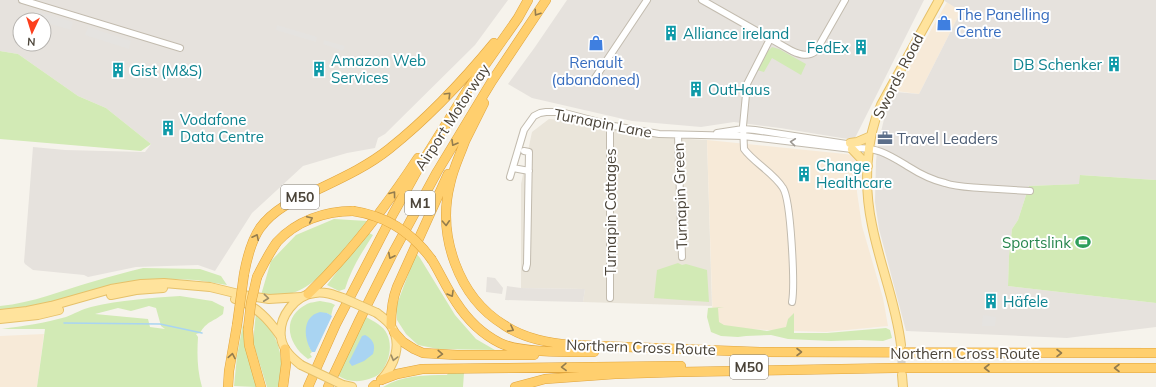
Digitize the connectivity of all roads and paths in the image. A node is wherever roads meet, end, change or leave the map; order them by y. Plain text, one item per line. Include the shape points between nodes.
1 (22, 0) edge
2 (546, 0) edge
3 (647, 0) edge
4 (702, 0) edge
5 (845, 0) edge
6 (938, 0) edge
7 (527, 1) edge
8 (528, 27) junction
9 (770, 39) junction
10 (180, 48) dead end
11 (595, 78) dead end
12 (468, 89) junction
13 (610, 125) junction
14 (743, 129) junction
15 (678, 135) junction
16 (705, 135) junction
17 (743, 136) junction
18 (871, 136) junction
19 (465, 141) junction
20 (854, 147) junction
21 (869, 149) junction
22 (524, 151) dead end
23 (868, 166) junction
24 (513, 168) junction
25 (530, 171) junction
26 (510, 177) dead end
27 (1030, 191) dead end
28 (682, 257) dead end
29 (526, 268) dead end
30 (305, 296) junction
31 (610, 298) dead end
32 (792, 302) dead end
33 (0, 314) edge
34 (0, 319) edge
35 (393, 329) junction
36 (281, 337) junction
37 (901, 344) tunnel mouth
38 (285, 349) junction
39 (582, 352) junction
40 (760, 352) junction
41 (1156, 353) edge
42 (894, 368) junction
43 (1156, 368) edge
44 (902, 375) tunnel mouth
45 (563, 378) junction
46 (375, 385) edge
47 (228, 387) edge
48 (261, 387) edge
49 (283, 387) edge
50 (308, 387) edge
51 (328, 387) edge
52 (352, 387) edge
53 (515, 387) edge
54 (529, 387) edge
55 (903, 387) edge

1 - 10 street
2 -> 8 highway, Airport Motorway / M50
3 - 11 street
4 - 9 street
5 - 9 street via 816,51 811,55 800,54
6 - 18 main road, Swords Road via 881,105
7 - 12 highway, Airport Motorway / M1
47 -> 7 highway, M50, bridge via 244,274 249,252 260,229 276,212 293,200 355,171 388,149 428,115 462,81
8 - 19 highway, M50
8 -> 51 highway, Airport Motorway / M1 via 437,172 387,265
9 - 14 street via 747,84
30 -> 12 highway via 334,268 386,203
12 - 50 highway, Airport Motorway / M1 via 393,214 336,324
13 - 15 street, Turnapin Lane
13 - 24 street, Turnapin Lane via 561,112 540,113 534,116 524,130
13 - 31 street, Turnapin Cottages
14 - 16 street, Turnapin Lane
14 - 17 street
14 - 20 street, Turnapin Lane
15 - 16 street, Turnapin Lane
15 - 28 street, Turnapin Green
16 - 17 street, Turnapin Lane
20 -> 17 street, Turnapin Lane
17 - 32 street via 746,151 777,180 786,194
18 - 20 main road via 857,142
18 - 21 main road, Swords Road
19 - 35 highway via 440,190 393,297
19 -> 40 highway, Northern Cross Route / M50 via 450,184 446,215 448,243 457,270 474,298 503,325 532,338 573,345
20 - 21 street, Turnapin Lane
20 - 23 main road
21 - 23 main road, Swords Road
21 - 27 street, Turnapin Lane via 885,153 934,180 964,186
22 - 25 street via 530,152
23 - 37 main road, Swords Road via 871,225 894,305
24 - 25 street
24 - 26 street, Turnapin Lane
25 - 29 street
33 -> 30 main road via 51,306 111,289 141,284 210,286 269,299
30 - 35 main road, bridge via 326,292 343,298 377,313
30 - 36 main road via 288,310
34 - 36 main road via 38,315 107,295 136,290 194,289 243,301 259,311
35 -> 39 highway, M50 via 403,342 414,349 435,354 535,355
35 -> 46 main road via 397,342 395,359 387,373
36 - 38 main road
38 - 49 highway
38 - 52 main road, bridge via 301,365
39 - 40 highway, M50
48 -> 39 highway, bridge via 248,329 257,277 278,242 290,232 320,215 340,211 377,216 399,227 419,244 432,260 449,291 475,326 501,344 533,350
40 -> 41 highway, Northern Cross Route / M50
43 -> 42 highway, Northern Cross Route / M50
42 - 45 highway, M50 via 663,372
42 -> 46 highway, M50 via 658,366 422,369 397,374
44 - 55 main road
45 - 53 highway, M50 via 540,380
45 - 54 highway

